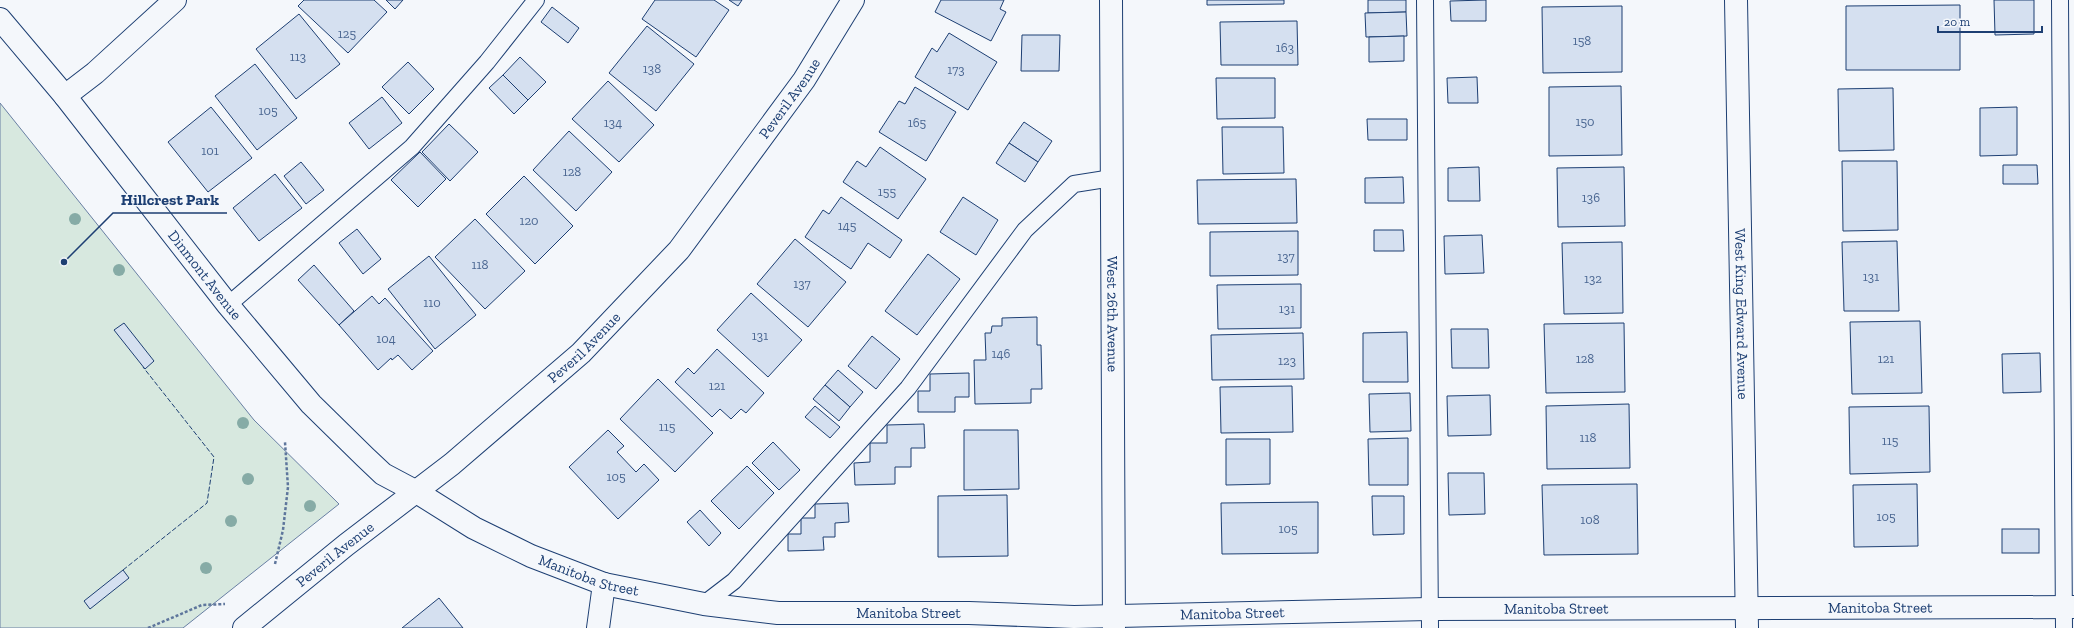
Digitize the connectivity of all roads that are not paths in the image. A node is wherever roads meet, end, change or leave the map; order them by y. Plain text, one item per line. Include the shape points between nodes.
1 (175, 0) edge
2 (536, 0) edge
3 (853, 0) edge
4 (1111, 0) edge
5 (1425, 0) edge
6 (1736, 0) edge
7 (2060, 0) edge
8 (0, 18) edge
9 (65, 96) junction
10 (1112, 178) junction
11 (228, 305) junction
12 (415, 491) junction
13 (604, 584) junction
14 (704, 604) junction
15 (2067, 614) edge
16 (1747, 618) edge
17 (1430, 619) edge
18 (1114, 622) edge
19 (244, 628) edge
20 (598, 628) edge

1 - 9 street via 104,65
2 - 11 lane via 487,62 412,147
3 - 12 street, Peveril Avenue via 804,80 679,250 580,353 452,464
4 - 10 street, West 26th Avenue
5 - 17 lane
6 - 16 street, West King Edward Avenue
7 - 15 lane
8 - 9 street, Dinmont Avenue
9 - 11 street, Dinmont Avenue
10 - 14 lane via 1074,184 1025,230 908,388 734,581
10 - 18 street, West 26th Avenue
11 - 12 street, Dinmont Avenue via 311,404 382,474
12 - 13 street, Manitoba Street via 474,528 531,556
12 - 19 street, Peveril Avenue
13 - 14 street, Manitoba Street
13 - 20 street
14 - 18 street, Manitoba Street via 778,613 969,613
15 - 16 street, Manitoba Street
16 - 17 street, Manitoba Street
17 - 18 street, Manitoba Street

